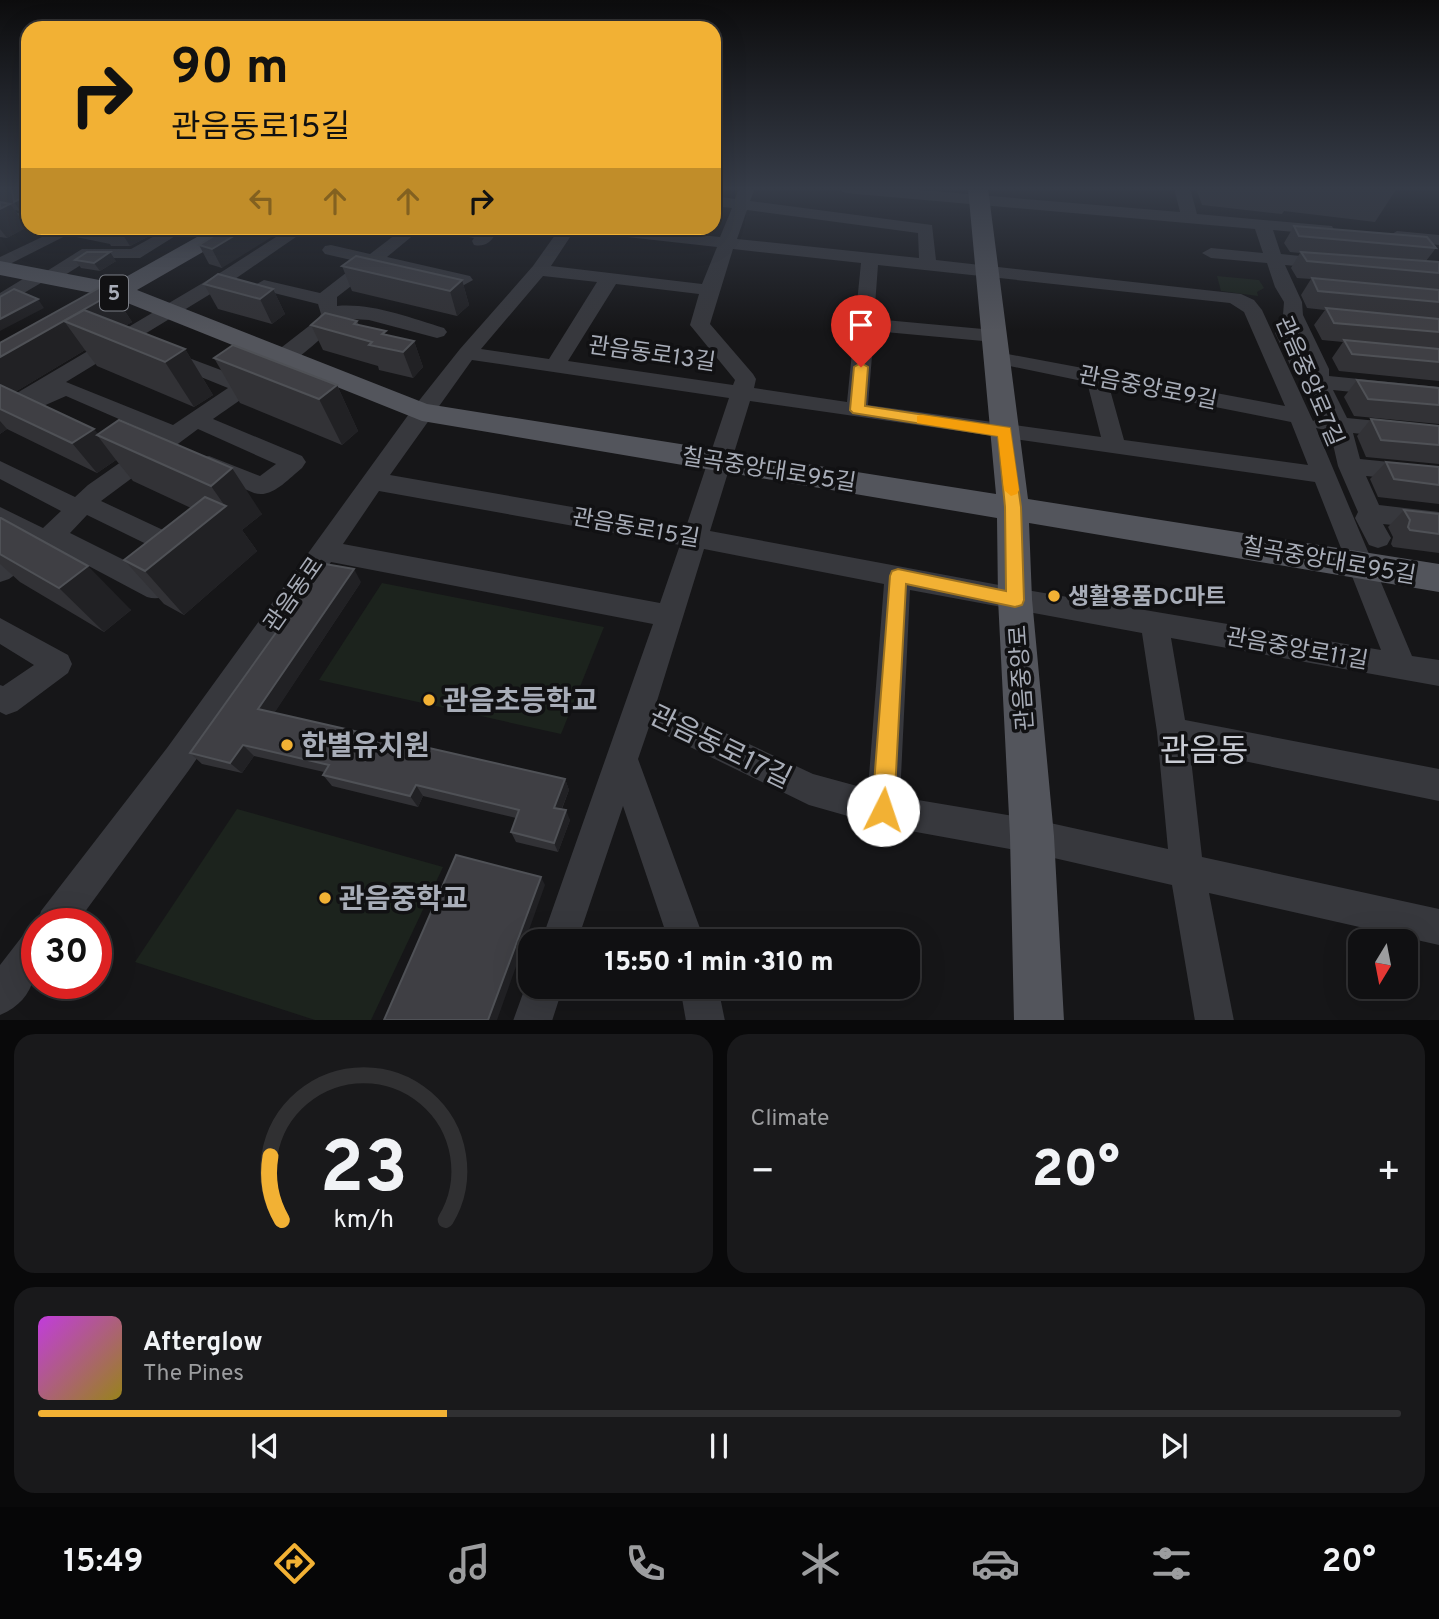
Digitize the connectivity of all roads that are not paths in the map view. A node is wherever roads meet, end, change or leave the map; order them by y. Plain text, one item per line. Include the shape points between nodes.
1 (29, 236) edge
2 (58, 236) edge
3 (167, 236) edge
4 (215, 236) edge
5 (289, 236) edge
6 (404, 236) edge
7 (427, 236) edge
8 (486, 236) edge
9 (563, 236) edge
10 (674, 236) edge
11 (729, 236) edge
12 (926, 236) edge
13 (984, 236) edge
14 (1266, 236) edge
15 (1328, 236) edge
16 (1344, 237) edge
17 (434, 238) dead end
18 (1439, 240) edge
19 (480, 241) dead end
20 (726, 243) junction
21 (0, 247) edge
22 (1421, 249) edge
23 (331, 250) dead end
24 (1211, 253) dead end
25 (870, 259) junction
26 (1274, 259) junction
27 (372, 260) junction
28 (928, 265) junction
29 (0, 266) edge
30 (1353, 266) edge
31 (539, 270) junction
32 (357, 272) junction
33 (988, 272) junction
34 (47, 276) junction
35 (611, 279) junction
36 (464, 280) edge
37 (408, 284) edge
38 (264, 285) edge
39 (1283, 285) junction
40 (1309, 288) dead end
41 (709, 290) junction
42 (118, 291) junction
43 (0, 300) edge
44 (328, 307) junction
45 (86, 309) edge
46 (168, 311) junction
47 (1293, 314) junction
48 (1319, 317) dead end
49 (864, 324) junction
50 (437, 332) dead end
51 (140, 345) edge
52 (995, 347) junction
53 (1308, 347) junction
54 (1334, 349) dead end
55 (467, 353) junction
56 (285, 357) junction
57 (555, 366) junction
58 (1096, 377) junction
59 (1318, 382) junction
60 (243, 386) junction
61 (743, 393) junction
62 (1439, 394) edge
63 (858, 410) junction
64 (422, 412) junction
65 (0, 413) edge
66 (50, 417) edge
67 (1300, 419) junction
68 (196, 420) junction
69 (1339, 425) junction
70 (1005, 432) junction
71 (1439, 435) edge
72 (169, 439) junction
73 (1115, 447) junction
74 (119, 448) edge
75 (142, 458) junction
76 (720, 461) junction
77 (1350, 466) junction
78 (0, 469) edge
79 (1323, 475) junction
80 (1439, 475) edge
81 (373, 481) junction
82 (81, 506) junction
83 (1013, 507) junction
84 (1371, 513) junction
85 (0, 516) edge
86 (1439, 521) edge
87 (48, 537) junction
88 (696, 538) junction
89 (1378, 538) dead end
90 (323, 550) junction
91 (1359, 565) junction
92 (0, 572) edge
93 (898, 576) junction
94 (1439, 578) edge
95 (1015, 600) junction
96 (670, 616) junction
97 (1156, 624) junction
98 (0, 630) edge
99 (1402, 667) junction
100 (1439, 673) edge
101 (0, 698) edge
102 (640, 708) junction
103 (1172, 732) junction
104 (622, 758) junction
105 (1439, 785) edge
106 (883, 810) junction
107 (1032, 836) junction
108 (1186, 872) junction
109 (66, 908) edge
110 (1439, 927) edge
111 (563, 929) edge
112 (682, 929) edge
113 (21, 968) edge
114 (0, 996) edge
115 (540, 999) edge
116 (702, 999) edge
117 (532, 1020) edge
118 (706, 1020) edge
119 (1039, 1020) edge
120 (1215, 1020) edge

1 - 21 street
2 - 29 street
3 - 34 street via 135,254 88,253
4 - 42 main road, 5
5 - 46 street
6 - 27 street
7 - 17 street
8 - 19 street
9 - 31 street, 관음동로
10 - 20 street
11 - 20 street
12 - 28 street
13 - 33 main road, 관음중앙로
14 - 26 street
15 - 16 street
18 - 22 street via 1383,241
20 - 25 street
20 - 41 street
23 - 27 street
24 - 26 street
25 - 28 street
25 - 49 street
26 - 30 street
26 - 39 street
27 - 32 street
27 - 36 street
28 - 33 street
29 - 34 main road, 칠곡중앙대로95길
31 - 35 street
31 - 55 street, 관음동로
32 - 37 street
32 - 44 street via 329,293
33 - 52 main road, 관음중앙로
33 - 67 street, 관음중앙로7길 via 1234,298 1247,304
34 - 42 main road, 칠곡중앙대로95길
34 - 43 street
35 - 41 street
35 - 57 street, 관음동로13길
38 - 44 street
39 - 40 street
39 - 47 street via 1293,302
41 - 61 street, 관음동로13길 via 700,326 746,379
42 - 45 main road, 5
42 - 46 main road, 칠곡중앙대로95길
44 - 50 street via 375,326
44 - 56 street via 327,321
46 - 56 main road, 칠곡중앙대로95길
46 - 65 street
47 - 48 street
47 - 53 street
49 - 52 street
49 - 63 street
51 - 60 street
52 - 58 street, 관음중앙로9길
52 - 70 main road, 관음중앙로
53 - 54 street
53 - 59 street via 1319,369
55 - 57 street, 관음동로13길
55 - 64 street, 관음동로
56 - 60 street
56 - 64 main road, 칠곡중앙대로95길
57 - 61 street, 관음동로13길
58 - 67 street, 관음중앙로9길
58 - 73 street
59 - 62 street
59 - 69 street
60 - 68 street
61 - 63 street, 관음동로13길
61 - 76 street, 관음동로17길
63 - 70 street, 관음동로13길
64 - 76 main road, 칠곡중앙대로95길
64 - 81 street, 관음동로
66 - 72 street via 34,405 68,389
67 - 69 street, 관음중앙로9길
67 - 79 street, 관음중앙로7길
68 - 72 street
68 - 72 street via 294,462 262,487
69 - 71 street, 관음중앙로9길
69 - 77 street
70 - 73 street, 관음동로13길
70 - 83 main road, 관음중앙로
72 - 75 street
73 - 79 street
74 - 75 street
75 - 82 street
76 - 83 main road, 칠곡중앙대로95길
76 - 88 street, 관음동로17길
77 - 80 street
77 - 84 street
78 - 82 street
79 - 91 street, 관음중앙로7길
81 - 88 street, 관음동로15길
81 - 90 street, 관음동로
82 - 87 street
82 - 87 street via 194,556 156,589
83 - 91 main road, 칠곡중앙대로95길
83 - 95 main road, 관음중앙로
84 - 86 street
84 - 89 street via 1367,518
85 - 87 street
87 - 92 street
88 - 93 street, 관음동로15길
88 - 96 street, 관음동로17길
90 - 96 street
90 - 109 street, 관음동로 via 178,759
91 - 94 main road, 칠곡중앙대로95길
91 - 99 street, 관음중앙로7길
93 - 95 street, 관음동로15길
93 - 106 street
95 - 97 street, 관음중앙로11길
95 - 107 main road, 관음중앙로
96 - 102 street, 관음동로17길
97 - 99 street, 관음중앙로11길
97 - 103 street
98 - 101 street via 58,664 6,701
99 - 100 street, 관음중앙로11길
102 - 104 street
102 - 106 street, 관음동로17길 via 809,789
103 - 105 street
103 - 108 street
104 - 111 street
104 - 112 street
106 - 107 street, 관음동로17길
107 - 108 street, 관음동로17길
107 - 119 main road, 관음중앙로
108 - 110 street, 관음동로17길
108 - 120 street
113 - 114 street
115 - 117 street
116 - 118 street

